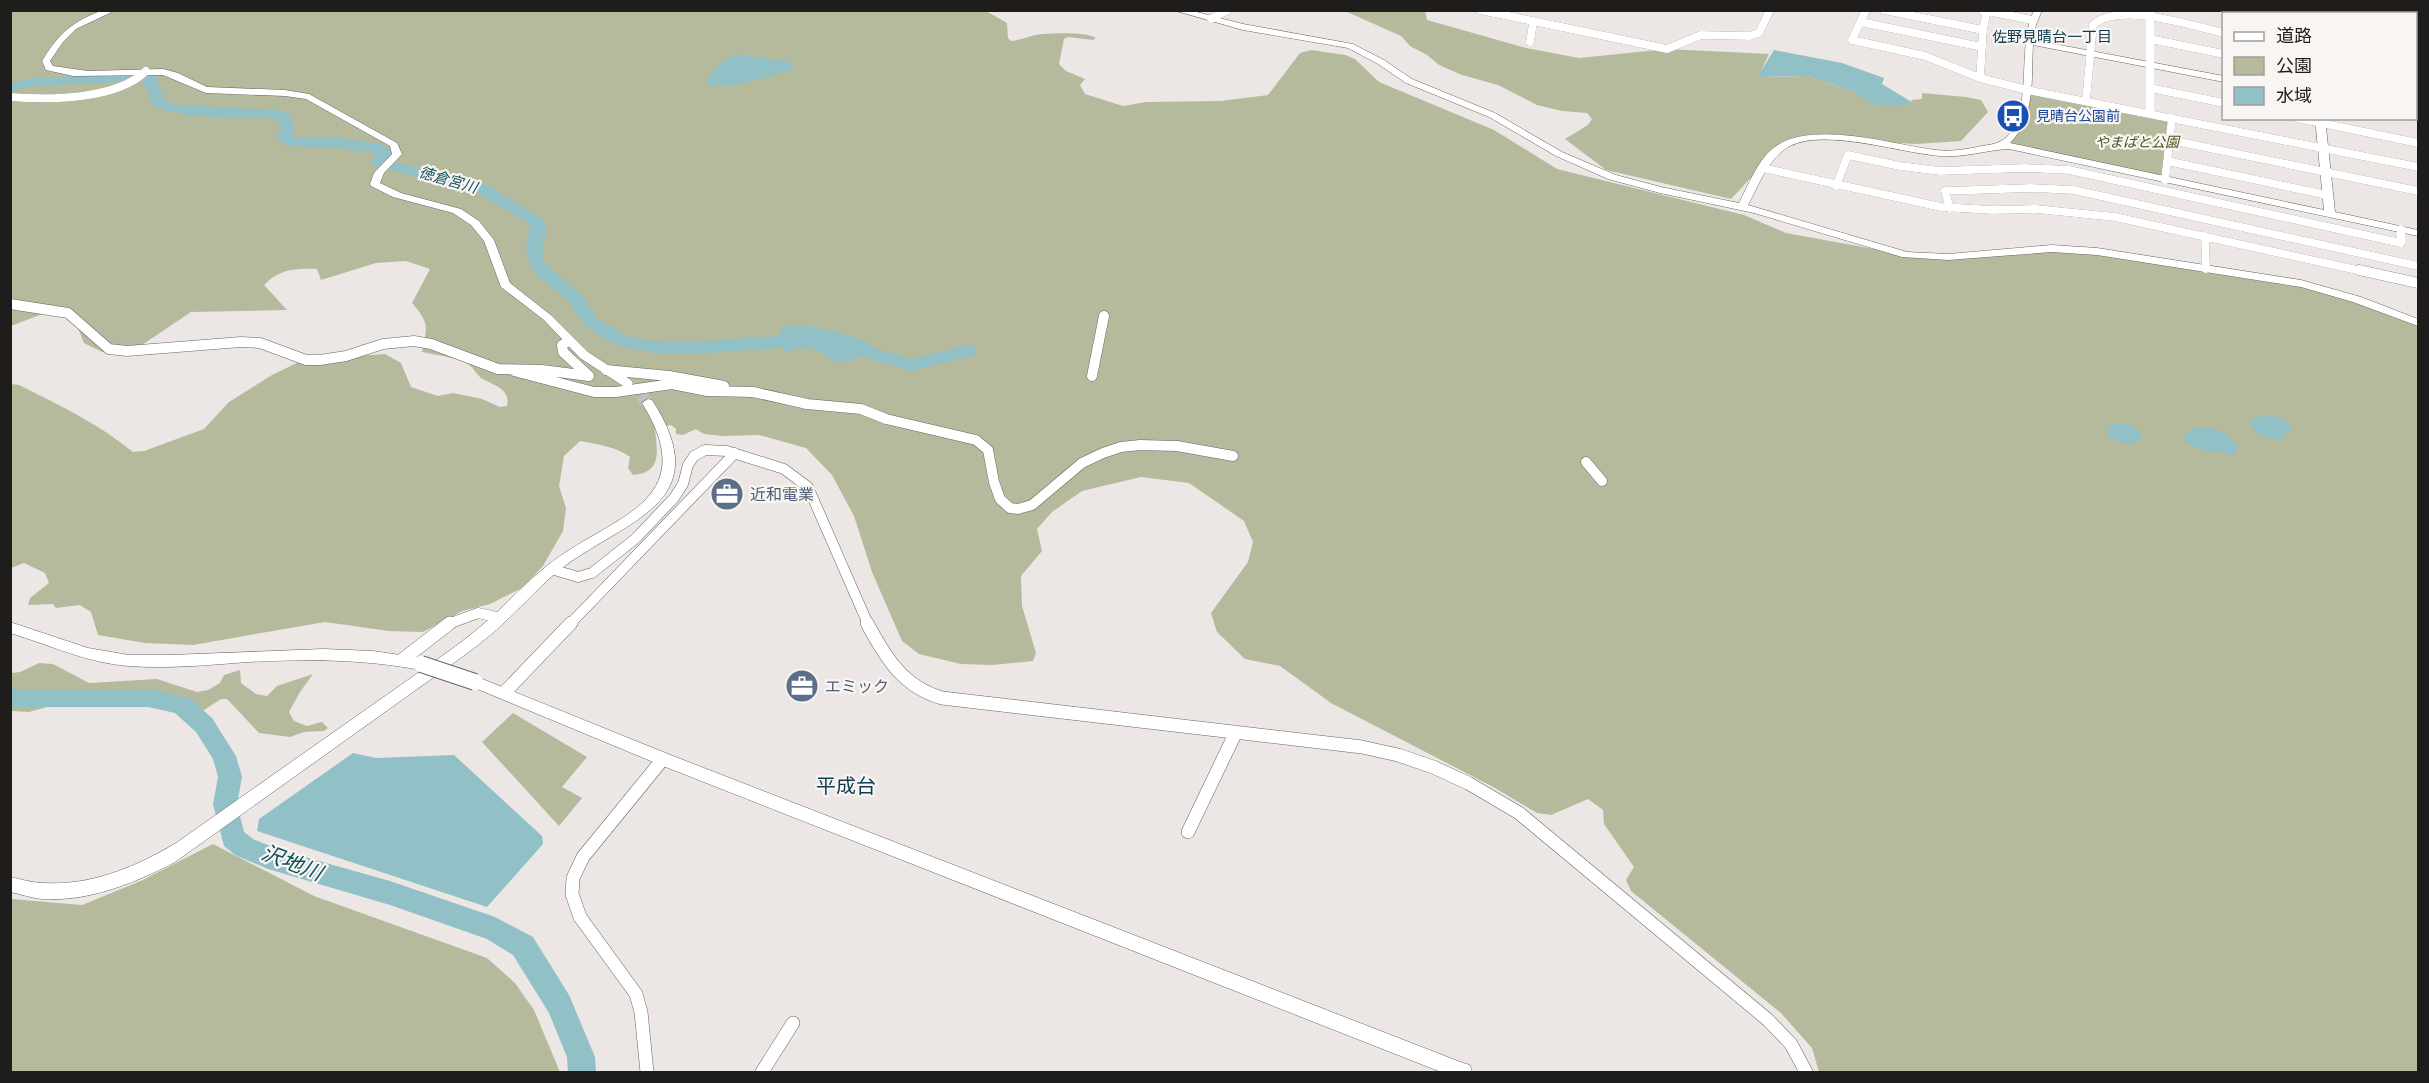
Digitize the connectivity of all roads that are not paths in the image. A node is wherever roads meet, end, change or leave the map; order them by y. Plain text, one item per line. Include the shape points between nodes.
1 (112, 10) edge
2 (1177, 10) edge
3 (1228, 10) edge
4 (1480, 10) edge
5 (1770, 10) edge
6 (1866, 10) edge
7 (1884, 10) edge
8 (2038, 10) edge
9 (2150, 10) edge
10 (1985, 11) edge
11 (1211, 19) junction
12 (2150, 19) junction
13 (2032, 20) junction
14 (1861, 22) junction
15 (1533, 23) junction
16 (1983, 30) junction
17 (2222, 33) edge
18 (2150, 39) junction
19 (1530, 42) dead end
20 (2029, 42) junction
21 (1982, 47) junction
22 (2091, 54) junction
23 (2222, 54) edge
24 (2150, 64) junction
25 (146, 71) junction
26 (1980, 78) junction
27 (2222, 79) edge
28 (2150, 87) junction
29 (2027, 90) junction
30 (10, 97) edge
31 (2086, 101) junction
32 (2222, 103) edge
33 (2150, 113) junction
34 (2172, 118) junction
35 (2320, 121) edge
36 (2170, 140) junction
37 (2418, 143) edge
38 (2003, 145) junction
39 (2324, 148) junction
40 (2167, 161) junction
41 (2418, 167) edge
42 (1763, 168) junction
43 (2327, 172) junction
44 (2165, 180) junction
45 (1836, 186) junction
46 (2418, 191) edge
47 (2327, 195) junction
48 (1742, 207) junction
49 (1950, 208) junction
50 (2330, 214) junction
51 (2400, 229) junction
52 (2418, 232) edge
53 (2205, 236) junction
54 (2418, 266) edge
55 (2206, 269) junction
56 (2418, 283) edge
57 (10, 304) edge
58 (1104, 316) dead end
59 (2418, 323) edge
60 (569, 341) junction
61 (606, 370) junction
62 (514, 371) junction
63 (1092, 376) dead end
64 (627, 383) tunnel mouth
65 (753, 392) junction
66 (648, 403) tunnel mouth
67 (735, 453) junction
68 (1233, 456) dead end
69 (1586, 462) dead end
70 (1602, 481) dead end
71 (552, 569) junction
72 (501, 618) junction
73 (10, 627) edge
74 (402, 660) junction
75 (505, 692) junction
76 (1236, 732) junction
77 (663, 759) junction
78 (1188, 832) dead end
79 (10, 884) edge
80 (793, 1023) dead end
81 (647, 1072) edge
82 (762, 1072) edge
83 (1462, 1072) edge
84 (1806, 1072) edge

1 - 25 street via 65,33 46,65 68,72
2 - 11 street
3 - 11 street
4 - 15 street
5 - 15 street via 1759,33 1701,35 1667,49
6 - 14 street
7 - 16 street
8 - 13 street
9 - 12 street
10 - 13 street
10 - 16 street
11 - 48 street via 1350,46 1409,81 1492,115 1559,154 1612,177
12 - 17 street
12 - 18 street
12 - 22 street via 2107,16 2096,21
13 - 20 street
14 - 21 street
14 - 26 street via 1852,40 1925,56
15 - 19 street
16 - 21 street
18 - 23 street
18 - 24 street
20 - 22 street
20 - 29 street
21 - 26 street
22 - 24 street
22 - 31 street
24 - 27 street
24 - 28 street
25 - 30 street via 132,83 109,91
25 - 60 street via 174,74 206,90 309,97 394,145 397,154 378,174 375,184 398,195 457,211 476,223 489,240 505,285 548,318
26 - 29 street
28 - 32 street
28 - 33 street
29 - 31 street
29 - 38 street via 2013,138
31 - 33 street
33 - 34 street
34 - 36 street
34 - 39 street
35 - 37 street
35 - 39 street
36 - 40 street
36 - 43 street
38 - 42 street via 1950,154 1827,137 1809,138 1785,145
38 - 44 street
39 - 41 street
39 - 43 street
40 - 44 street
40 - 47 street
42 - 45 street
42 - 48 street
43 - 46 street
43 - 47 street
44 - 50 street
45 - 49 street
45 - 51 street via 1848,155 1903,167 1952,171 2036,166 2401,243
47 - 50 street
48 - 55 street via 1930,259 2072,249
49 - 53 street via 2066,211
49 - 54 street via 1945,191 2074,190
50 - 51 street
51 - 52 street
53 - 55 street
53 - 56 street
55 - 59 street via 2319,288
57 - 62 street via 68,313 109,349 242,342 260,343 306,360 320,360 383,344 414,341 482,365
58 - 63 street
60 - 61 street
60 - 62 street via 561,348 589,376
61 - 64 street
61 - 65 street via 669,376
62 - 65 street via 604,393 672,384 707,391
65 - 68 street via 807,404 861,409 896,422 976,440 988,450 992,479 1009,507 1028,508 1087,460 1131,446 1180,444
66 - 71 street via 666,430 670,452 664,483 637,516
67 - 71 street via 719,449 698,454 687,467 684,482 672,501 594,573 580,578
67 - 75 street
67 - 76 street via 801,478 887,661 922,691 963,702
69 - 70 street
71 - 72 street
72 - 74 street via 477,613 463,618
72 - 79 street via 291,772 156,864 83,887 41,891
73 - 74 street via 76,651 116,659 183,661 340,654
74 - 75 street, bridge
75 - 77 street
76 - 78 street
76 - 84 street via 1400,755 1466,783 1514,810 1752,1006 1785,1036
77 - 81 street via 583,857 573,878 572,894 579,916 636,994
77 - 83 street
80 - 82 street

